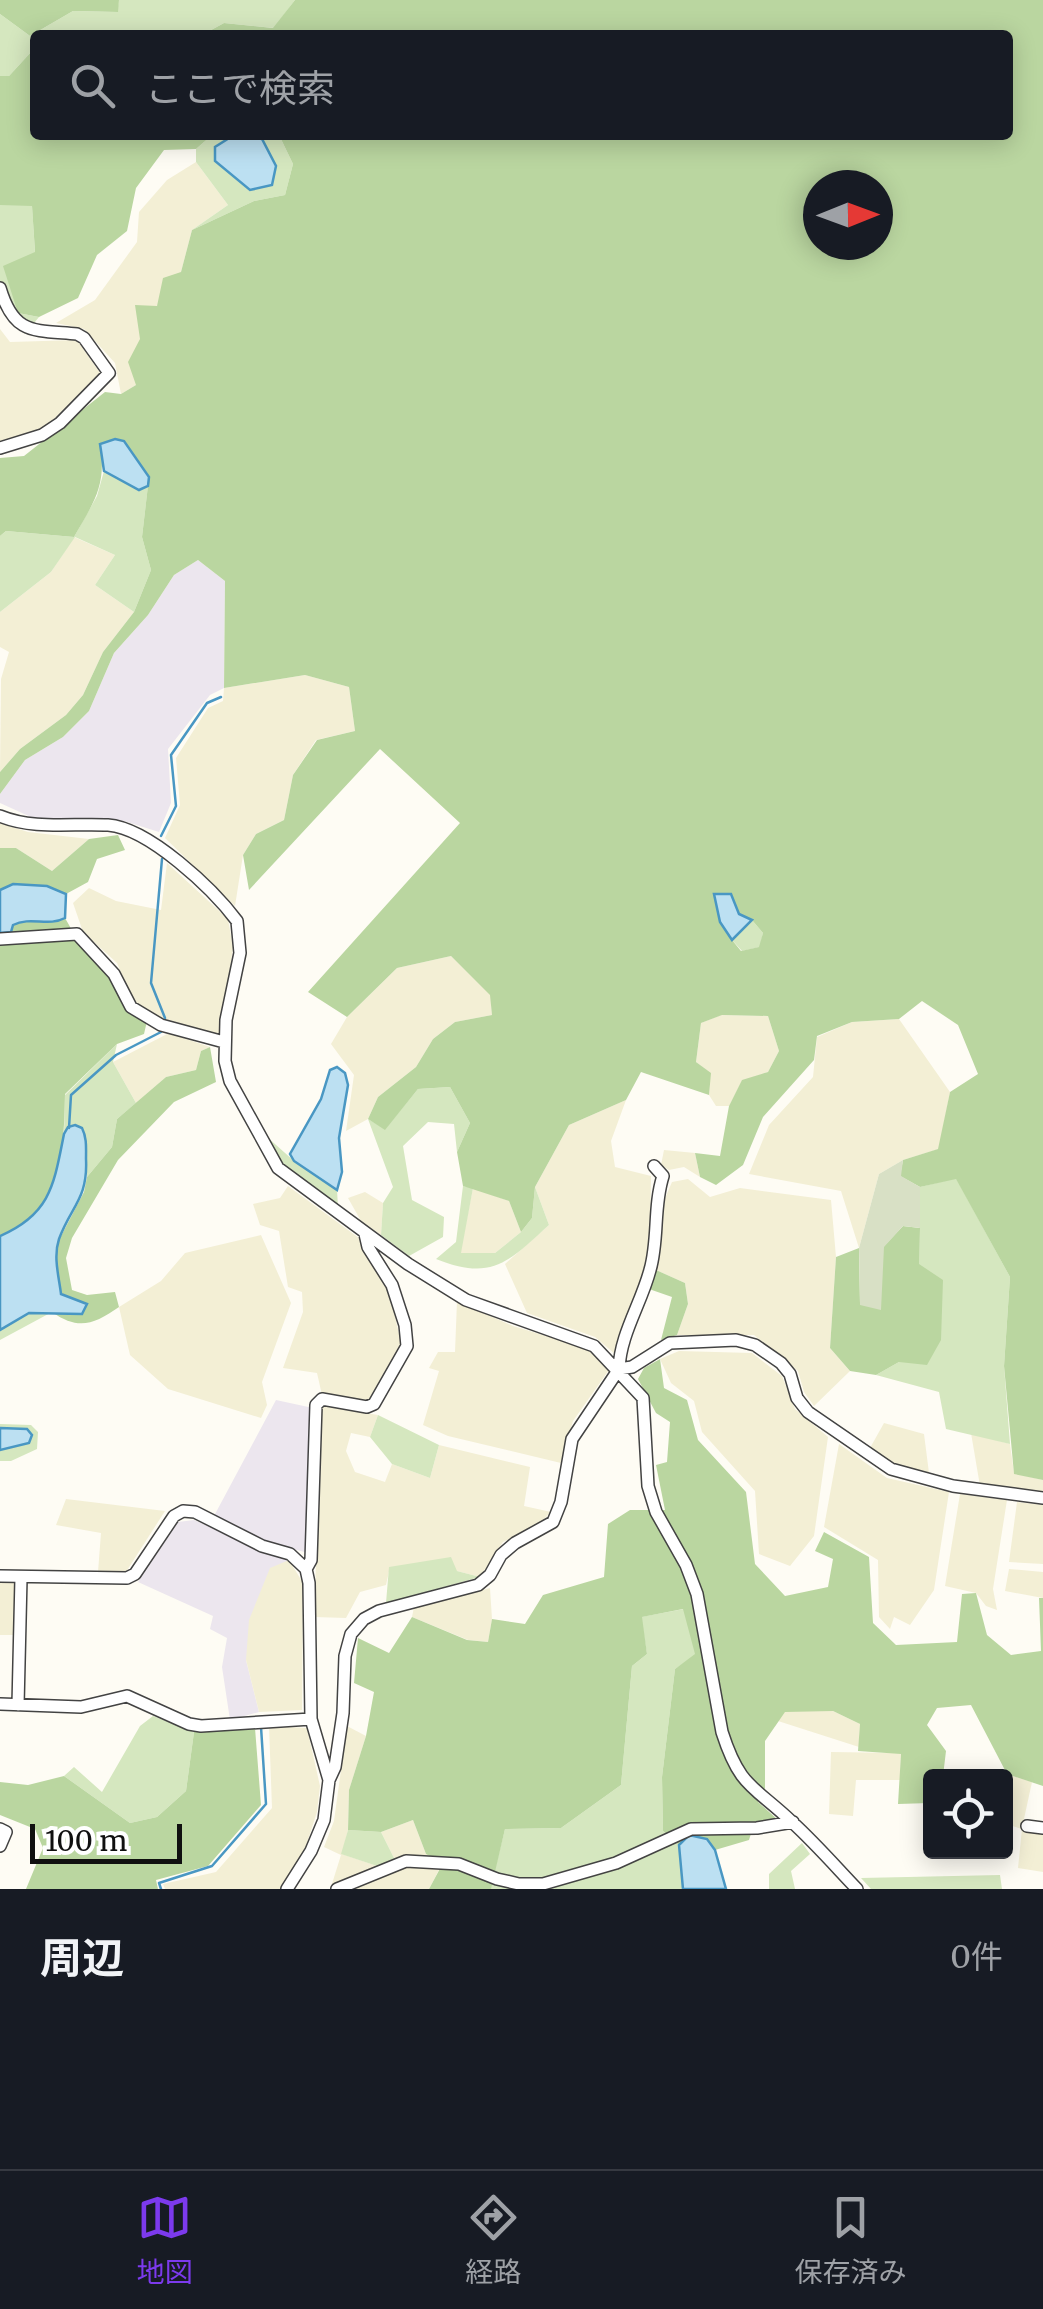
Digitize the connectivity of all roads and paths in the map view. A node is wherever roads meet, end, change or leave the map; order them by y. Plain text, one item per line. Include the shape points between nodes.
1 (0, 288) edge
2 (0, 448) edge
3 (0, 816) edge
4 (0, 938) edge
5 (224, 1042) junction
6 (654, 1166) dead end
7 (364, 1233) junction
8 (619, 1369) junction
9 (1043, 1498) edge
10 (306, 1569) junction
11 (0, 1576) edge
12 (21, 1578) junction
13 (0, 1704) edge
14 (18, 1705) junction
15 (310, 1720) junction
16 (330, 1780) junction
17 (792, 1822) junction
18 (1027, 1826) dead end
19 (1043, 1828) edge
20 (0, 1830) edge
21 (0, 1846) edge
22 (287, 1889) edge
23 (337, 1889) edge
24 (857, 1889) edge

1 - 2 street via 15,322 84,338 109,373 42,436
3 - 5 street via 29,824 127,828 166,852 230,912 240,954
4 - 5 street via 77,934 114,974 131,1008 161,1025
5 - 7 street via 230,1081 278,1168
6 - 8 street via 663,1176 651,1268
7 - 8 street via 466,1300 594,1346
7 - 10 street via 392,1284 407,1346 374,1404 322,1399 316,1405
8 - 9 street via 670,1343 755,1345 782,1363 808,1412 891,1469 952,1486
8 - 16 street via 572,1439 553,1522 515,1543 478,1585 379,1611 352,1634
8 - 17 street via 643,1398 648,1486 696,1594 729,1754 754,1792
10 - 12 street via 290,1554 183,1512 127,1578
10 - 15 street
11 - 12 street
12 - 14 street
13 - 14 street
14 - 15 street via 81,1708 127,1696 189,1724
15 - 16 street
16 - 22 street via 324,1820
17 - 23 street via 691,1829 616,1863 543,1884 497,1879 459,1864 406,1861
17 - 24 street
18 - 19 street
20 - 21 street via 6,1832

